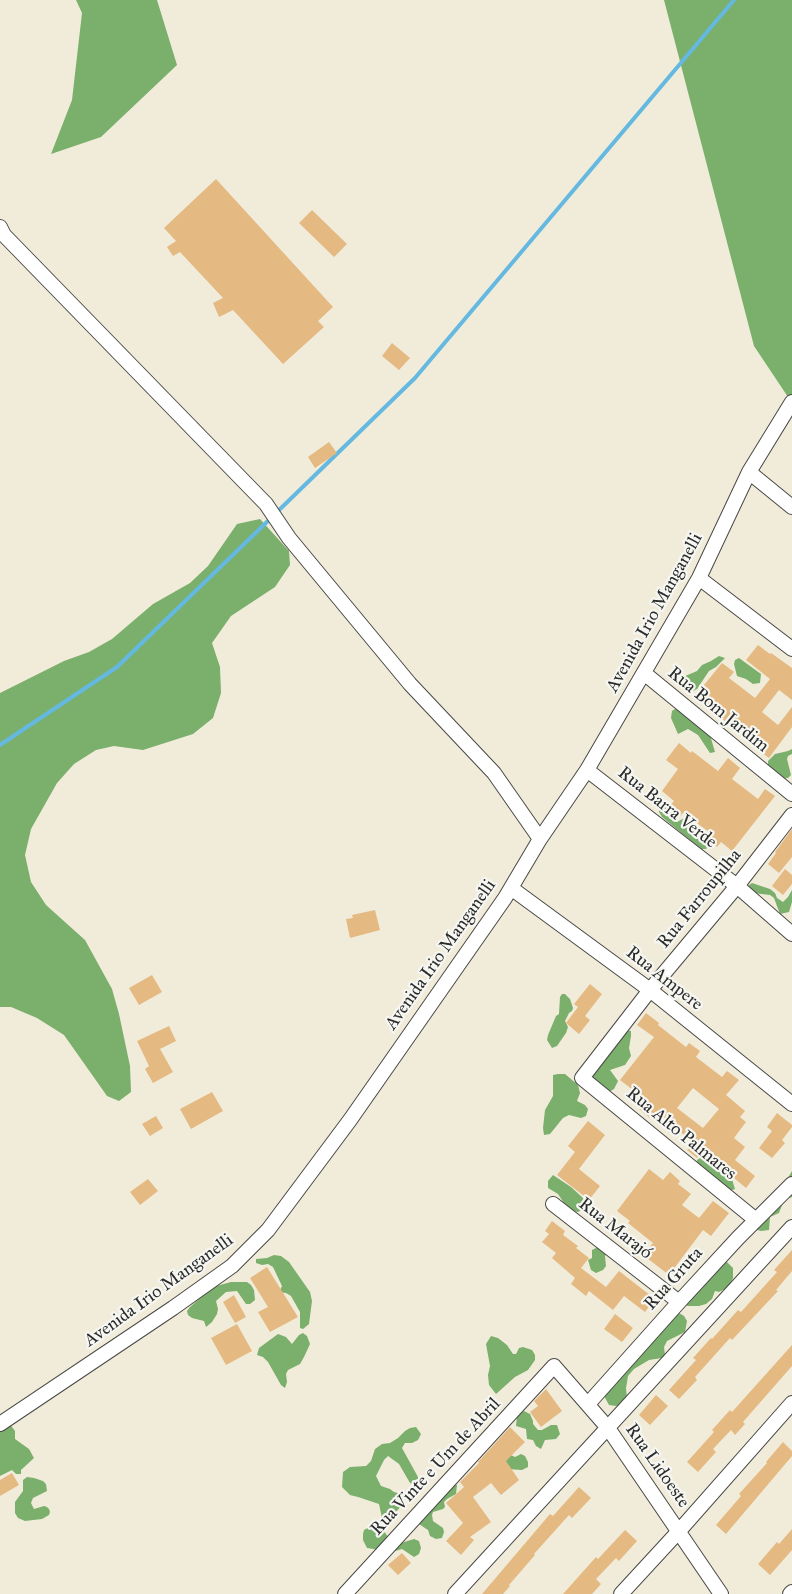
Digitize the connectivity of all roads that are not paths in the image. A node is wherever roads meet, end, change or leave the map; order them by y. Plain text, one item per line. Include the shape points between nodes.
1 (0, 227) edge
2 (792, 402) edge
3 (777, 426) junction
4 (792, 426) edge
5 (749, 472) junction
6 (792, 507) edge
7 (700, 578) junction
8 (792, 649) edge
9 (644, 673) junction
10 (587, 770) junction
11 (792, 794) edge
12 (792, 815) edge
13 (540, 839) junction
14 (737, 886) junction
15 (511, 888) junction
16 (792, 934) edge
17 (650, 990) junction
18 (582, 1078) joint
19 (792, 1104) edge
20 (792, 1184) edge
21 (553, 1204) dead end
22 (756, 1220) junction
23 (792, 1227) edge
24 (679, 1302) junction
25 (554, 1366) joint
26 (792, 1403) edge
27 (588, 1404) junction
28 (0, 1424) edge
29 (608, 1428) junction
30 (679, 1531) junction
31 (345, 1594) edge
32 (455, 1594) edge
33 (622, 1594) edge
34 (721, 1594) edge

1 - 13 street via 16,248 266,504 289,538 410,684 494,773
2 - 3 street, Avenida Irio Manganelli
3 - 4 street
3 - 5 street, Avenida Irio Manganelli
5 - 6 street
5 - 7 street, Avenida Irio Manganelli
7 - 8 street
7 - 9 street, Avenida Irio Manganelli
9 - 10 street, Avenida Irio Manganelli
9 - 11 street, Rua Bom Jardim
10 - 13 street, Avenida Irio Manganelli
10 - 14 street, Rua Barra Verde
12 - 14 street, Rua Farroupilha
13 - 15 street, Avenida Irio Manganelli
14 - 16 street, Rua Barra Verde
14 - 17 street, Rua Farroupilha
15 - 17 street, Rua Ampere
15 - 28 street, Avenida Irio Manganelli via 350,1120 268,1230 232,1266
17 - 18 street, Rua Farroupilha
17 - 19 street, Rua Ampere
18 - 22 street, Rua Alto Palmares
20 - 22 street, Rua Gruta
21 - 24 street, Rua Marajó
22 - 24 street, Rua Gruta
23 - 29 street
24 - 27 street, Rua Gruta
25 - 27 street, Rua Lidoeste
25 - 31 street, Rua Vinte e Um de Abril
26 - 30 street
27 - 29 street, Rua Lidoeste
29 - 30 street, Rua Lidoeste
29 - 32 street
30 - 33 street
30 - 34 street, Rua Lidoeste

